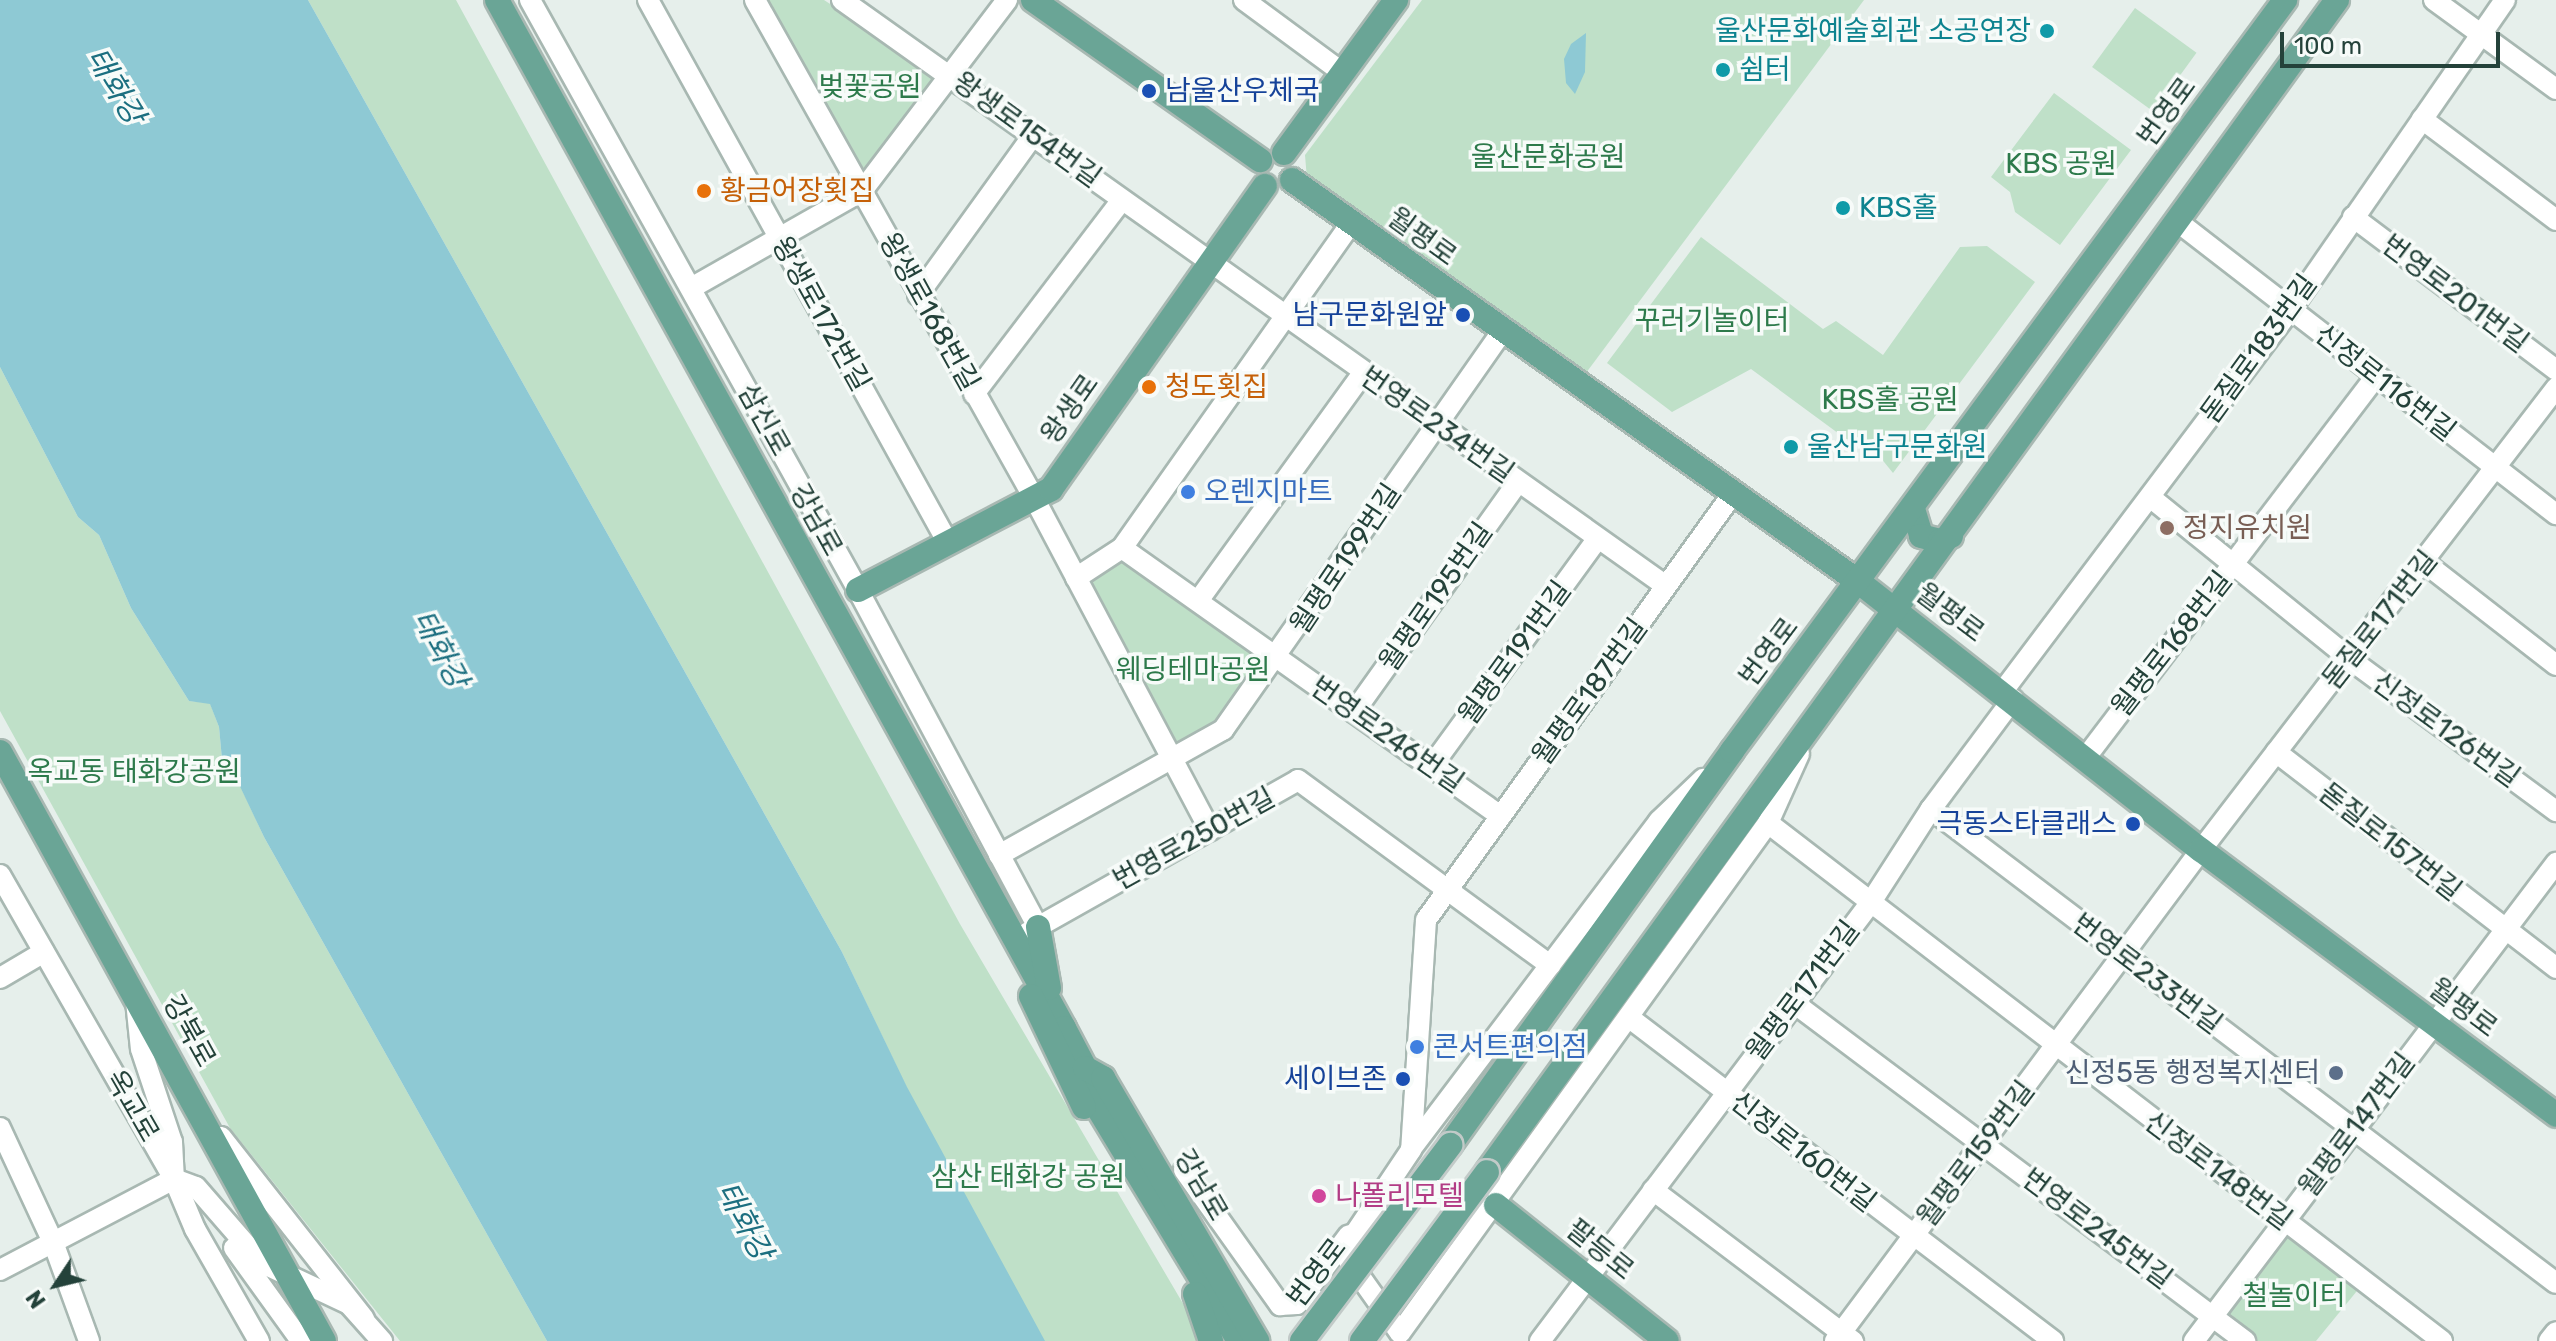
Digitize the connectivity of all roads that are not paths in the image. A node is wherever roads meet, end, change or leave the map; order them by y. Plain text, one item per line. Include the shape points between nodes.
1 (497, 0) edge
2 (530, 0) edge
3 (648, 0) edge
4 (755, 0) edge
5 (842, 0) edge
6 (1007, 0) edge
7 (1033, 0) edge
8 (1244, 0) edge
9 (1396, 0) edge
10 (2285, 0) edge
11 (2337, 0) edge
12 (2434, 0) edge
13 (2505, 0) edge
14 (2481, 34) junction
15 (949, 72) junction
16 (1343, 73) junction
17 (2556, 89) edge
18 (2422, 119) junction
19 (1034, 134) junction
20 (1272, 156) junction
21 (1292, 180) junction
22 (1265, 186) junction
23 (862, 191) junction
24 (1122, 200) junction
25 (2353, 217) junction
26 (2556, 220) edge
27 (2178, 222) junction
28 (1351, 223) junction
29 (779, 237) junction
30 (1209, 263) junction
31 (691, 288) junction
32 (918, 295) junction
33 (2291, 309) junction
34 (1284, 317) junction
35 (1502, 332) junction
36 (2556, 370) edge
37 (1363, 373) junction
38 (2375, 378) junction
39 (2556, 388) edge
40 (974, 394) junction
41 (1437, 425) junction
42 (2496, 469) junction
43 (1518, 482) junction
44 (1734, 492) junction
45 (2150, 497) junction
46 (1034, 498) junction
47 (1913, 509) junction
48 (2556, 514) edge
49 (1951, 536) junction
50 (1598, 538) junction
51 (948, 543) junction
52 (1122, 548) junction
53 (2235, 563) junction
54 (2425, 563) junction
55 (1076, 578) junction
56 (1859, 582) junction
57 (1666, 586) junction
58 (858, 590) junction
59 (1198, 601) junction
60 (1896, 610) junction
61 (1278, 658) junction
62 (2351, 660) junction
63 (2556, 665) edge
64 (2008, 695) junction
65 (1354, 712) junction
66 (1810, 728) junction
67 (1732, 751) junction
68 (0, 752) edge
69 (2276, 752) junction
70 (2086, 757) junction
71 (1172, 759) junction
72 (1431, 767) junction
73 (1931, 809) junction
74 (2556, 811) edge
75 (1501, 816) junction
76 (1768, 823) junction
77 (1210, 830) junction
78 (2201, 850) junction
79 (999, 855) junction
80 (2556, 863) edge
81 (0, 875) edge
82 (1446, 892) junction
83 (1871, 902) junction
84 (1038, 927) junction
85 (2505, 930) junction
86 (1012, 941) junction
87 (44, 952) junction
88 (2123, 956) junction
89 (1550, 965) junction
90 (2556, 968) edge
91 (0, 978) edge
92 (135, 996) junction
93 (1794, 1003) junction
94 (1631, 1019) junction
95 (2433, 1024) junction
96 (1064, 1028) junction
97 (2055, 1047) junction
98 (1085, 1068) junction
99 (187, 1090) junction
100 (1725, 1092) junction
101 (2556, 1115) edge
102 (0, 1128) edge
103 (2353, 1130) junction
104 (1983, 1144) junction
105 (1411, 1150) junction
106 (1184, 1170) dead end
107 (174, 1179) junction
108 (1653, 1190) junction
109 (1496, 1205) junction
110 (255, 1212) junction
111 (2284, 1221) junction
112 (1354, 1229) junction
113 (1914, 1237) junction
114 (53, 1242) junction
115 (0, 1270) edge
116 (1587, 1278) junction
117 (292, 1281) junction
118 (2556, 1283) edge
119 (319, 1290) junction
120 (2212, 1316) junction
121 (364, 1319) junction
122 (2556, 1332) edge
123 (1400, 1337) edge
124 (1843, 1338) edge
125 (89, 1341) edge
126 (259, 1341) edge
127 (301, 1341) edge
128 (324, 1341) edge
129 (366, 1341) edge
130 (382, 1341) edge
131 (1211, 1341) edge
132 (1239, 1341) edge
133 (1257, 1341) edge
134 (1302, 1341) edge
135 (1362, 1341) edge
136 (1540, 1341) edge
137 (1667, 1341) edge
138 (2053, 1341) edge
139 (2194, 1341) edge
140 (2245, 1341) edge
141 (2442, 1341) edge
142 (2549, 1341) edge

1 - 86 main road, 강남로
2 - 31 street, 삼신로
3 - 29 street, 왕생로172번길
4 - 23 street, 왕생로168번길
5 - 15 street, 왕생로154번길
6 - 15 street
7 - 20 main road
8 - 16 street
9 - 16 main road
10 - 47 main road, 번영로
11 - 27 main road
12 - 14 street
13 - 14 street, 돋질로183번길
14 - 17 street
14 - 18 street, 돋질로183번길
15 - 19 street, 왕생로154번길
15 - 23 street
16 - 20 main road
18 - 25 street, 돋질로183번길
18 - 26 street
19 - 24 street, 왕생로154번길
19 - 32 street
20 - 21 main road via 1294,163
20 - 22 main road via 1258,176
21 - 22 main road via 1283,188
21 - 28 main road, 월평로
22 - 30 main road, 왕생로
23 - 29 street
23 - 32 street, 왕생로168번길
24 - 30 street, 왕생로154번길
24 - 40 street
25 - 33 street, 돋질로183번길
25 - 36 street, 번영로201번길
27 - 33 street, 신정로116번길
27 - 49 main road
28 - 34 street
28 - 35 main road, 월평로
29 - 31 street
29 - 51 street, 왕생로172번길
30 - 34 street, 번영로234번길
30 - 46 main road, 왕생로 via 1051,489
31 - 58 street, 삼신로
32 - 40 street, 왕생로168번길
33 - 38 street, 신정로116번길
33 - 45 street, 돋질로183번길
34 - 37 street, 번영로234번길
34 - 52 street
35 - 41 street, 월평로199번길
35 - 44 main road, 월평로
37 - 41 street, 번영로234번길
37 - 59 street
38 - 42 street, 신정로116번길
38 - 53 street, 월평로168번길
39 - 42 street, 돋질로171번길
40 - 46 street, 왕생로168번길
41 - 43 street, 번영로234번길
41 - 61 street, 월평로199번길
42 - 48 street, 신정로116번길
42 - 54 street, 돋질로171번길
43 - 50 street, 번영로234번길
43 - 65 street, 월평로195번길
44 - 56 main road, 월평로
44 - 57 street, 월평로187번길
45 - 53 street, 신정로126번길
45 - 64 street, 돋질로183번길
46 - 51 main road, 왕생로
46 - 55 street, 왕생로168번길
47 - 49 main road via 1921,536 1940,541
47 - 56 main road, 번영로
49 - 60 main road
50 - 57 street, 번영로234번길
50 - 72 street, 월평로191번길
51 - 58 main road, 왕생로
52 - 55 street
52 - 59 street, 번영로246번길
53 - 62 street, 신정로126번길
53 - 70 street, 월평로168번길
54 - 62 street, 돋질로171번길
54 - 63 street
55 - 71 street, 왕생로168번길
56 - 60 main road, 월평로
56 - 67 main road, 번영로
57 - 75 street, 월평로187번길
58 - 79 street, 삼신로
59 - 61 street, 번영로246번길
60 - 64 main road, 월평로
60 - 66 main road
61 - 65 street, 번영로246번길
61 - 71 street, 월평로199번길 via 1223,730
62 - 69 street, 돋질로171번길
62 - 74 street, 신정로126번길
64 - 70 main road, 월평로
64 - 73 street, 월평로171번길
65 - 72 street, 번영로246번길
66 - 76 street
66 - 135 main road, bridge
67 - 89 street via 1659,821
67 - 134 main road, 번영로, bridge via 1450,1145
68 - 92 main road, 강북로
69 - 78 street, 돋질로171번길
69 - 85 street, 돋질로157번길
70 - 78 main road, 월평로
71 - 77 street, 왕생로168번길
71 - 79 street, 월평로199번길
72 - 75 street, 번영로246번길
73 - 83 street, 월평로171번길
73 - 88 street, 번영로233번길
75 - 82 street, 월평로187번길
76 - 83 street, 신정로148번길
76 - 94 street
77 - 82 street, 번영로250번길 via 1298,780
77 - 84 street, 번영로250번길
78 - 88 street, 월평로159번길
78 - 95 main road, 월평로
79 - 84 street, 삼신로
80 - 85 street
81 - 87 street, 옥교로
82 - 89 street, 번영로250번길
82 - 105 street via 1426,920
83 - 93 street, 월평로171번길
83 - 97 street, 신정로148번길
84 - 86 street, 번영로250번길
84 - 96 main road
85 - 90 street, 돋질로157번길
85 - 95 street
86 - 96 main road, 강남로
86 - 131 main road via 1037,1012 1074,1089 1205,1312
87 - 91 street
87 - 107 street, 옥교로
88 - 97 street, 월평로159번길
88 - 103 street, 번영로233번길
89 - 105 street
92 - 99 main road, 강북로
92 - 107 street via 141,1049 172,1142
93 - 100 street, 월평로171번길
93 - 104 street, 번영로245번길
94 - 100 street, 신정로160번길
94 - 109 street
95 - 101 main road, 월평로
95 - 103 street, 월평로147번길
96 - 98 main road, 강남로
97 - 104 street, 월평로159번길
97 - 111 street, 신정로148번길
98 - 132 main road, 강남로 via 1087,1090
98 - 133 main road, 강남로 via 1103,1078
99 - 110 main road, 강북로
99 - 121 street
100 - 108 street, 월평로171번길
100 - 113 street, 신정로160번길
102 - 114 street
103 - 111 street, 월평로147번길
103 - 118 street, 번영로233번길
104 - 113 street, 월평로159번길
104 - 120 street, 번영로245번길
105 - 112 street
106 - 112 street via 1280,1305 1297,1304
107 - 114 street
107 - 117 street via 196,1187 262,1263
107 - 126 street, 옥교로 via 195,1229
107 - 127 street via 226,1237
108 - 116 street, 월평로171번길
108 - 124 street
109 - 116 main road, 팔등로
109 - 123 street
110 - 117 main road, 강북로
110 - 119 street via 280,1249
111 - 120 street, 월평로147번길
111 - 141 street, 신정로148번길
112 - 123 street via 1349,1261
113 - 124 street, 월평로159번길
113 - 138 street, 신정로160번길
114 - 115 street
114 - 125 street
116 - 136 street, 월평로171번길
116 - 137 main road, 팔등로
117 - 119 street
117 - 128 main road, 강북로
119 - 121 street via 349,1304
119 - 129 street
120 - 139 street, 월평로147번길
120 - 140 street, 번영로245번길
121 - 130 street
122 - 142 street

